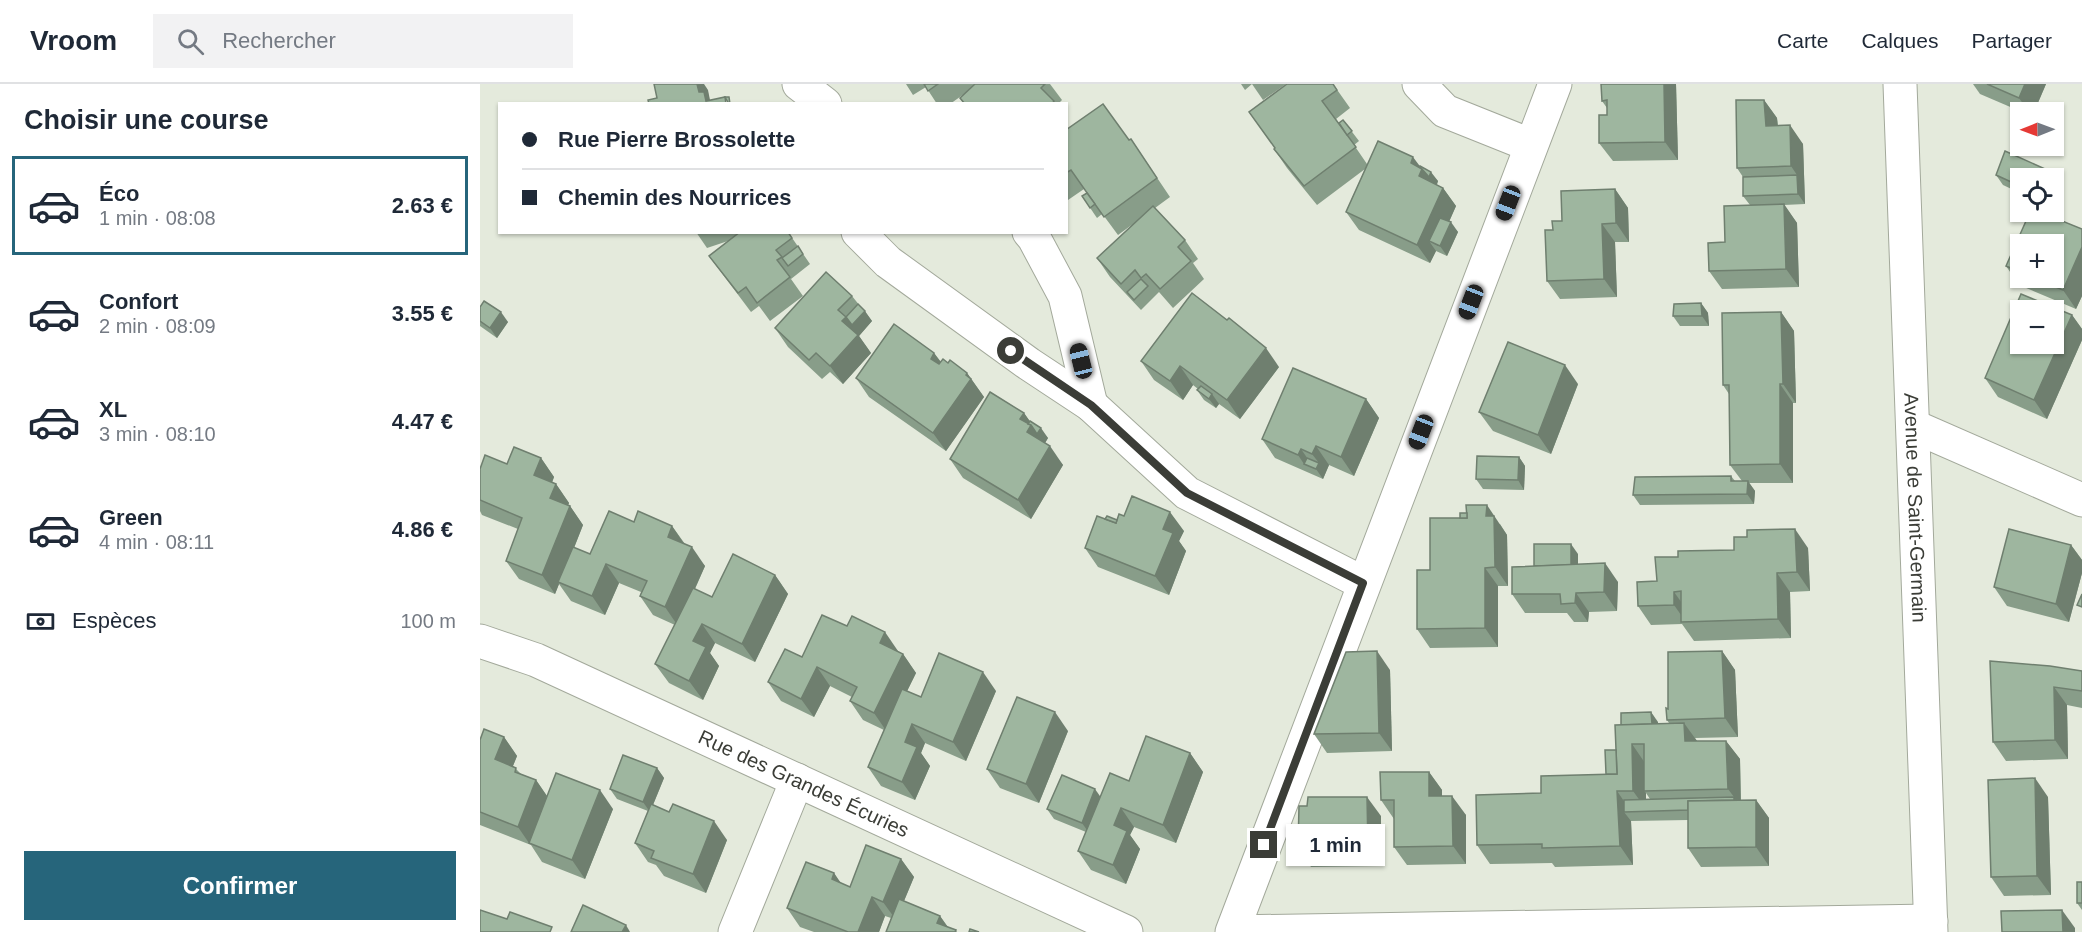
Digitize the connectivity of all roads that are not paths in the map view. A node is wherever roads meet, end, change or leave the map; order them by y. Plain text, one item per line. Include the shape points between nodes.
1 (798, 84) edge
2 (1419, 84) edge
3 (1555, 84) edge
4 (1900, 84) edge
5 (799, 102) edge
6 (822, 102) edge
7 (1530, 146) junction
8 (860, 234) edge
9 (1031, 234) edge
10 (1091, 405) junction
11 (1913, 426) junction
12 (2082, 500) edge
13 (1363, 583) junction
14 (480, 641) edge
15 (797, 780) junction
16 (1931, 926) edge
17 (735, 932) edge
18 (1126, 932) edge
19 (1232, 932) edge

1 - 5 street
1 - 6 street
2 - 7 street via 1444,111
3 - 7 street
4 - 11 street, Avenue de Saint-Germain
7 - 13 street
8 - 10 street via 888,262
9 - 10 street via 1065,296
10 - 13 street via 1187,493
11 - 12 street
11 - 16 street, Avenue de Saint-Germain
13 - 19 street
14 - 15 street, Rue des Grandes Écuries via 536,660
15 - 17 street
15 - 18 street, Rue des Grandes Écuries
16 - 19 street

